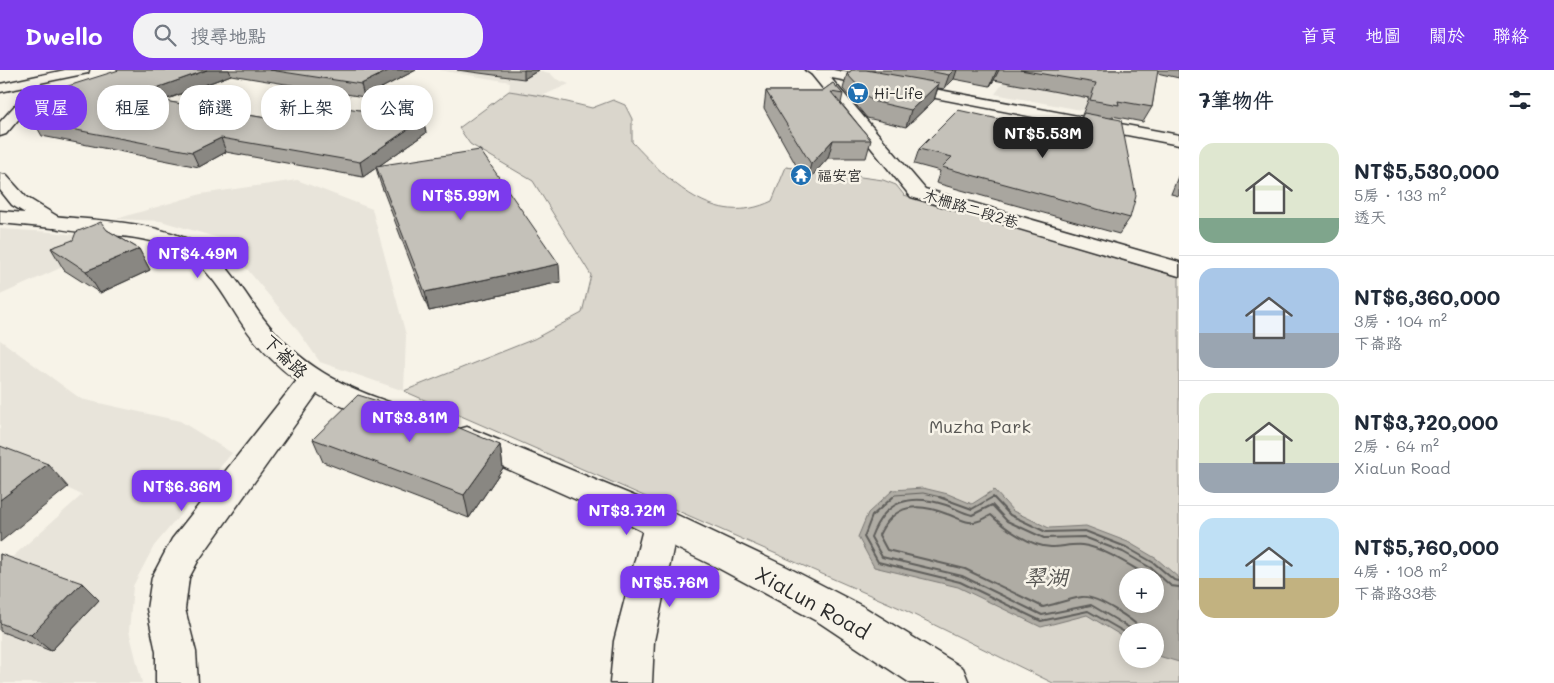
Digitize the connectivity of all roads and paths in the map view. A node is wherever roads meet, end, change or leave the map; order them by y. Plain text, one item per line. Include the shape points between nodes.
1 (83, 70) edge
2 (813, 70) edge
3 (839, 70) edge
4 (35, 80) junction
5 (0, 88) edge
6 (0, 131) edge
7 (1179, 135) edge
8 (1179, 140) edge
9 (0, 179) edge
10 (18, 201) junction
11 (0, 210) edge
12 (0, 217) edge
13 (53, 222) junction
14 (1179, 269) edge
15 (312, 381) junction
16 (661, 525) junction
17 (176, 683) edge
18 (631, 683) edge
19 (948, 683) edge

1 - 4 street
2 - 8 street
2 - 14 street, 木柵路二段2巷 via 918,193
3 - 7 street
4 - 5 street
4 - 6 street via 26,102
9 - 10 street, 下崙路
10 - 11 street
10 - 13 street, 下崙路
12 - 13 street
13 - 15 street, 下崙路 via 138,232 167,239 192,250 218,271 262,333
15 - 16 street, XiaLun Road via 348,400 457,434 562,478
15 - 17 street, 下崙路 via 185,550 171,577 166,609 176,652
16 - 18 street via 634,641
16 - 19 street, XiaLun Road via 819,602

